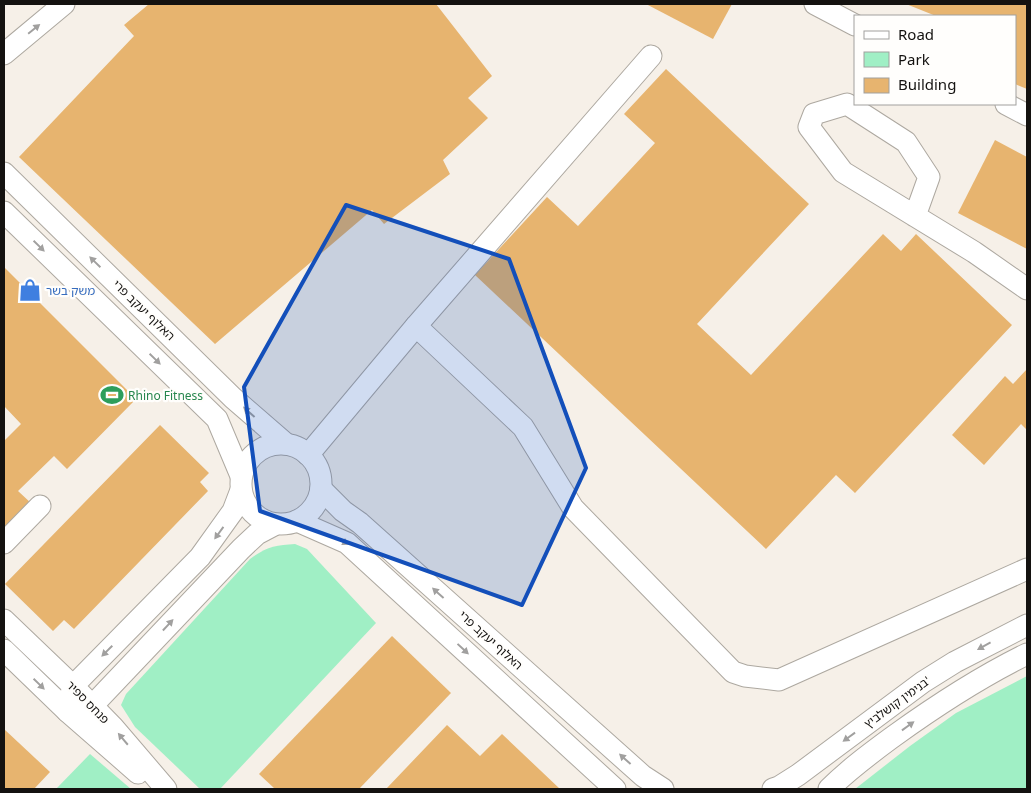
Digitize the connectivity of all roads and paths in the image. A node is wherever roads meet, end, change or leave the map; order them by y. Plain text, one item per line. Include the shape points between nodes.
1 (64, 4) edge
2 (815, 4) edge
3 (854, 24) edge
4 (4, 54) edge
5 (651, 56) dead end
6 (1008, 105) edge
7 (1027, 115) edge
8 (4, 173) edge
9 (4, 212) edge
10 (915, 216) junction
11 (1027, 289) edge
12 (416, 326) junction
13 (286, 444) junction
14 (308, 455) junction
15 (241, 483) junction
16 (321, 488) junction
17 (40, 506) dead end
18 (298, 521) junction
19 (276, 524) junction
20 (4, 543) edge
21 (1027, 568) edge
22 (4, 620) edge
23 (1027, 625) edge
24 (4, 650) edge
25 (1027, 654) edge
26 (73, 686) junction
27 (92, 706) junction
28 (67, 711) junction
29 (157, 789) edge
30 (166, 789) edge
31 (615, 789) edge
32 (663, 789) edge
33 (773, 789) edge
34 (829, 789) edge

4 -> 1 street
2 - 3 street
5 - 12 street
6 - 7 street
13 -> 8 street, האלוף יעקב פרי via 234,398
9 -> 15 street via 217,419
10 - 10 street via 843,172 809,127 814,114 847,104 906,142 929,177
10 - 11 street
12 - 14 street
12 - 21 street via 523,427 573,508 733,672 779,680
13 - 14 street
13 - 15 street via 263,448 252,456 245,465
14 - 16 street via 316,464
15 - 19 street via 245,503 254,514
15 -> 26 street via 233,511 200,557
16 - 18 street via 313,509
32 -> 16 street, האלוף יעקב פרי via 643,776
17 - 20 street
18 - 19 street
18 -> 31 street, האלוף יעקב פרי via 347,543
27 -> 19 street via 241,548
22 - 26 street, פנחס ספיר
23 -> 33 street, בנימין קושלביץ' via 923,682 798,775
24 -> 28 street, פנחס ספיר
34 -> 25 street, בנימין קושלביץ' via 848,770 938,704
26 - 27 street, פנחס ספיר
26 - 28 street
27 - 28 street
30 -> 27 street, פנחס ספיר
28 - 29 street, פנחס ספיר

